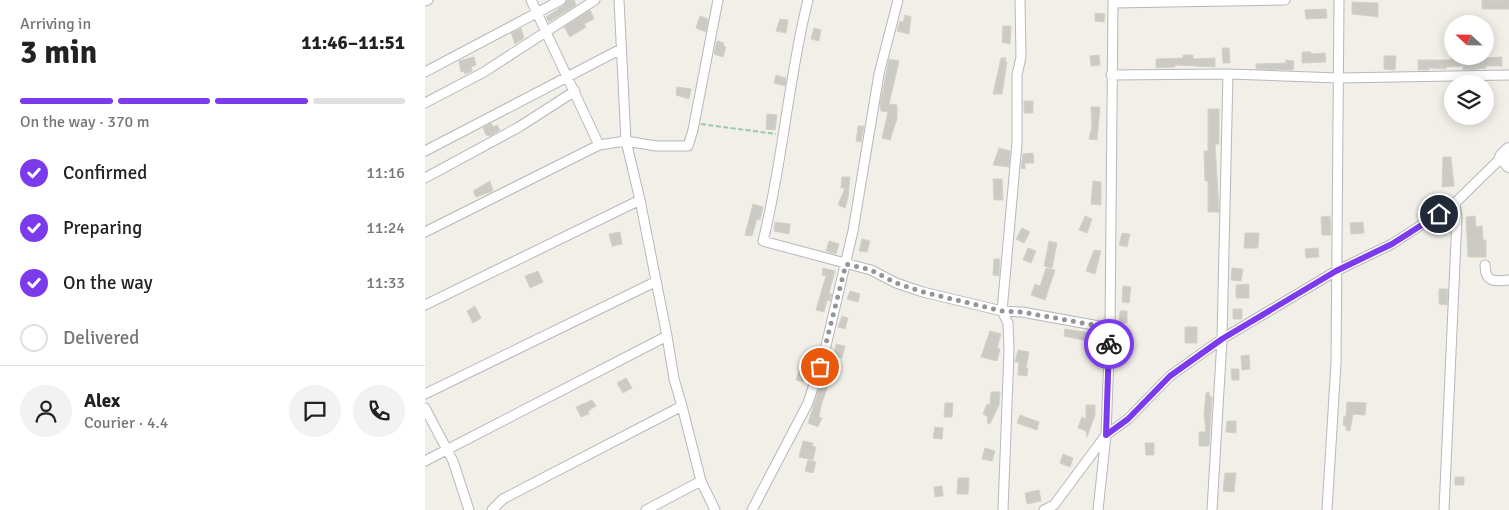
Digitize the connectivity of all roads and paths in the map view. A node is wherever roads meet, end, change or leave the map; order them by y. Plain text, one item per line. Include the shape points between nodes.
1 (531, 0) edge
2 (561, 0) edge
3 (595, 0) edge
4 (619, 0) edge
5 (718, 0) edge
6 (808, 0) edge
7 (898, 0) edge
8 (1020, 0) edge
9 (1285, 0) edge
10 (1339, 0) edge
11 (1113, 2) edge
12 (537, 13) junction
13 (547, 31) junction
14 (621, 49) junction
15 (425, 72) edge
16 (1228, 74) junction
17 (568, 75) junction
18 (1111, 75) junction
19 (1509, 75) edge
20 (1339, 78) junction
21 (575, 91) junction
22 (425, 103) edge
23 (694, 124) junction
24 (783, 134) junction
25 (626, 141) junction
26 (599, 145) junction
27 (425, 151) edge
28 (1507, 157) edge
29 (425, 178) edge
30 (640, 200) junction
31 (1455, 203) junction
32 (425, 232) edge
33 (846, 264) junction
34 (1485, 265) dead end
35 (1336, 271) junction
36 (1509, 280) edge
37 (655, 282) junction
38 (425, 305) edge
39 (1002, 311) junction
40 (1110, 328) junction
41 (667, 336) junction
42 (1222, 339) junction
43 (425, 394) edge
44 (682, 406) junction
45 (425, 408) edge
46 (1106, 435) junction
47 (447, 450) junction
48 (425, 461) edge
49 (701, 481) junction
50 (469, 510) edge
51 (492, 510) edge
52 (646, 510) edge
53 (715, 510) edge
54 (752, 510) edge
55 (1003, 510) edge
56 (1044, 510) edge
57 (1098, 510) edge
58 (1212, 510) edge
59 (1327, 510) edge
60 (1444, 510) edge

1 - 12 street
2 - 12 street
3 - 13 street
4 - 14 street
5 - 23 street
6 - 24 street via 796,50
7 - 33 street via 879,74
8 - 39 street via 1017,143
9 - 11 street
10 - 20 street
11 - 18 street
12 - 13 street
12 - 15 street
13 - 17 street
13 - 22 street via 484,72
14 - 17 street
14 - 25 street
16 - 18 street
16 - 20 street
16 - 42 street
17 - 21 street
17 - 27 street
18 - 40 street
19 - 20 street
20 - 35 street
21 - 26 street
21 - 29 street via 519,127
23 - 24 path
23 - 25 street via 688,146 656,146
24 - 33 street via 771,212 763,241
25 - 26 street
25 - 30 street
26 - 32 street
28 - 31 street
30 - 37 street
30 - 38 street
31 - 35 street via 1392,244
31 - 60 street via 1457,218
33 - 39 street via 871,270 923,292
33 - 54 street via 808,403
34 - 36 street via 1488,278
35 - 42 street
35 - 59 street via 1336,363
37 - 41 street
37 - 43 street
39 - 40 street
39 - 55 street via 1008,322 1009,351
40 - 46 street
41 - 44 street
41 - 47 street
42 - 46 street via 1170,376 1128,419
42 - 58 street
44 - 49 street
44 - 51 street via 503,498
45 - 47 street
46 - 56 street via 1054,505
46 - 57 street
47 - 48 street
47 - 50 street
49 - 52 street
49 - 53 street

